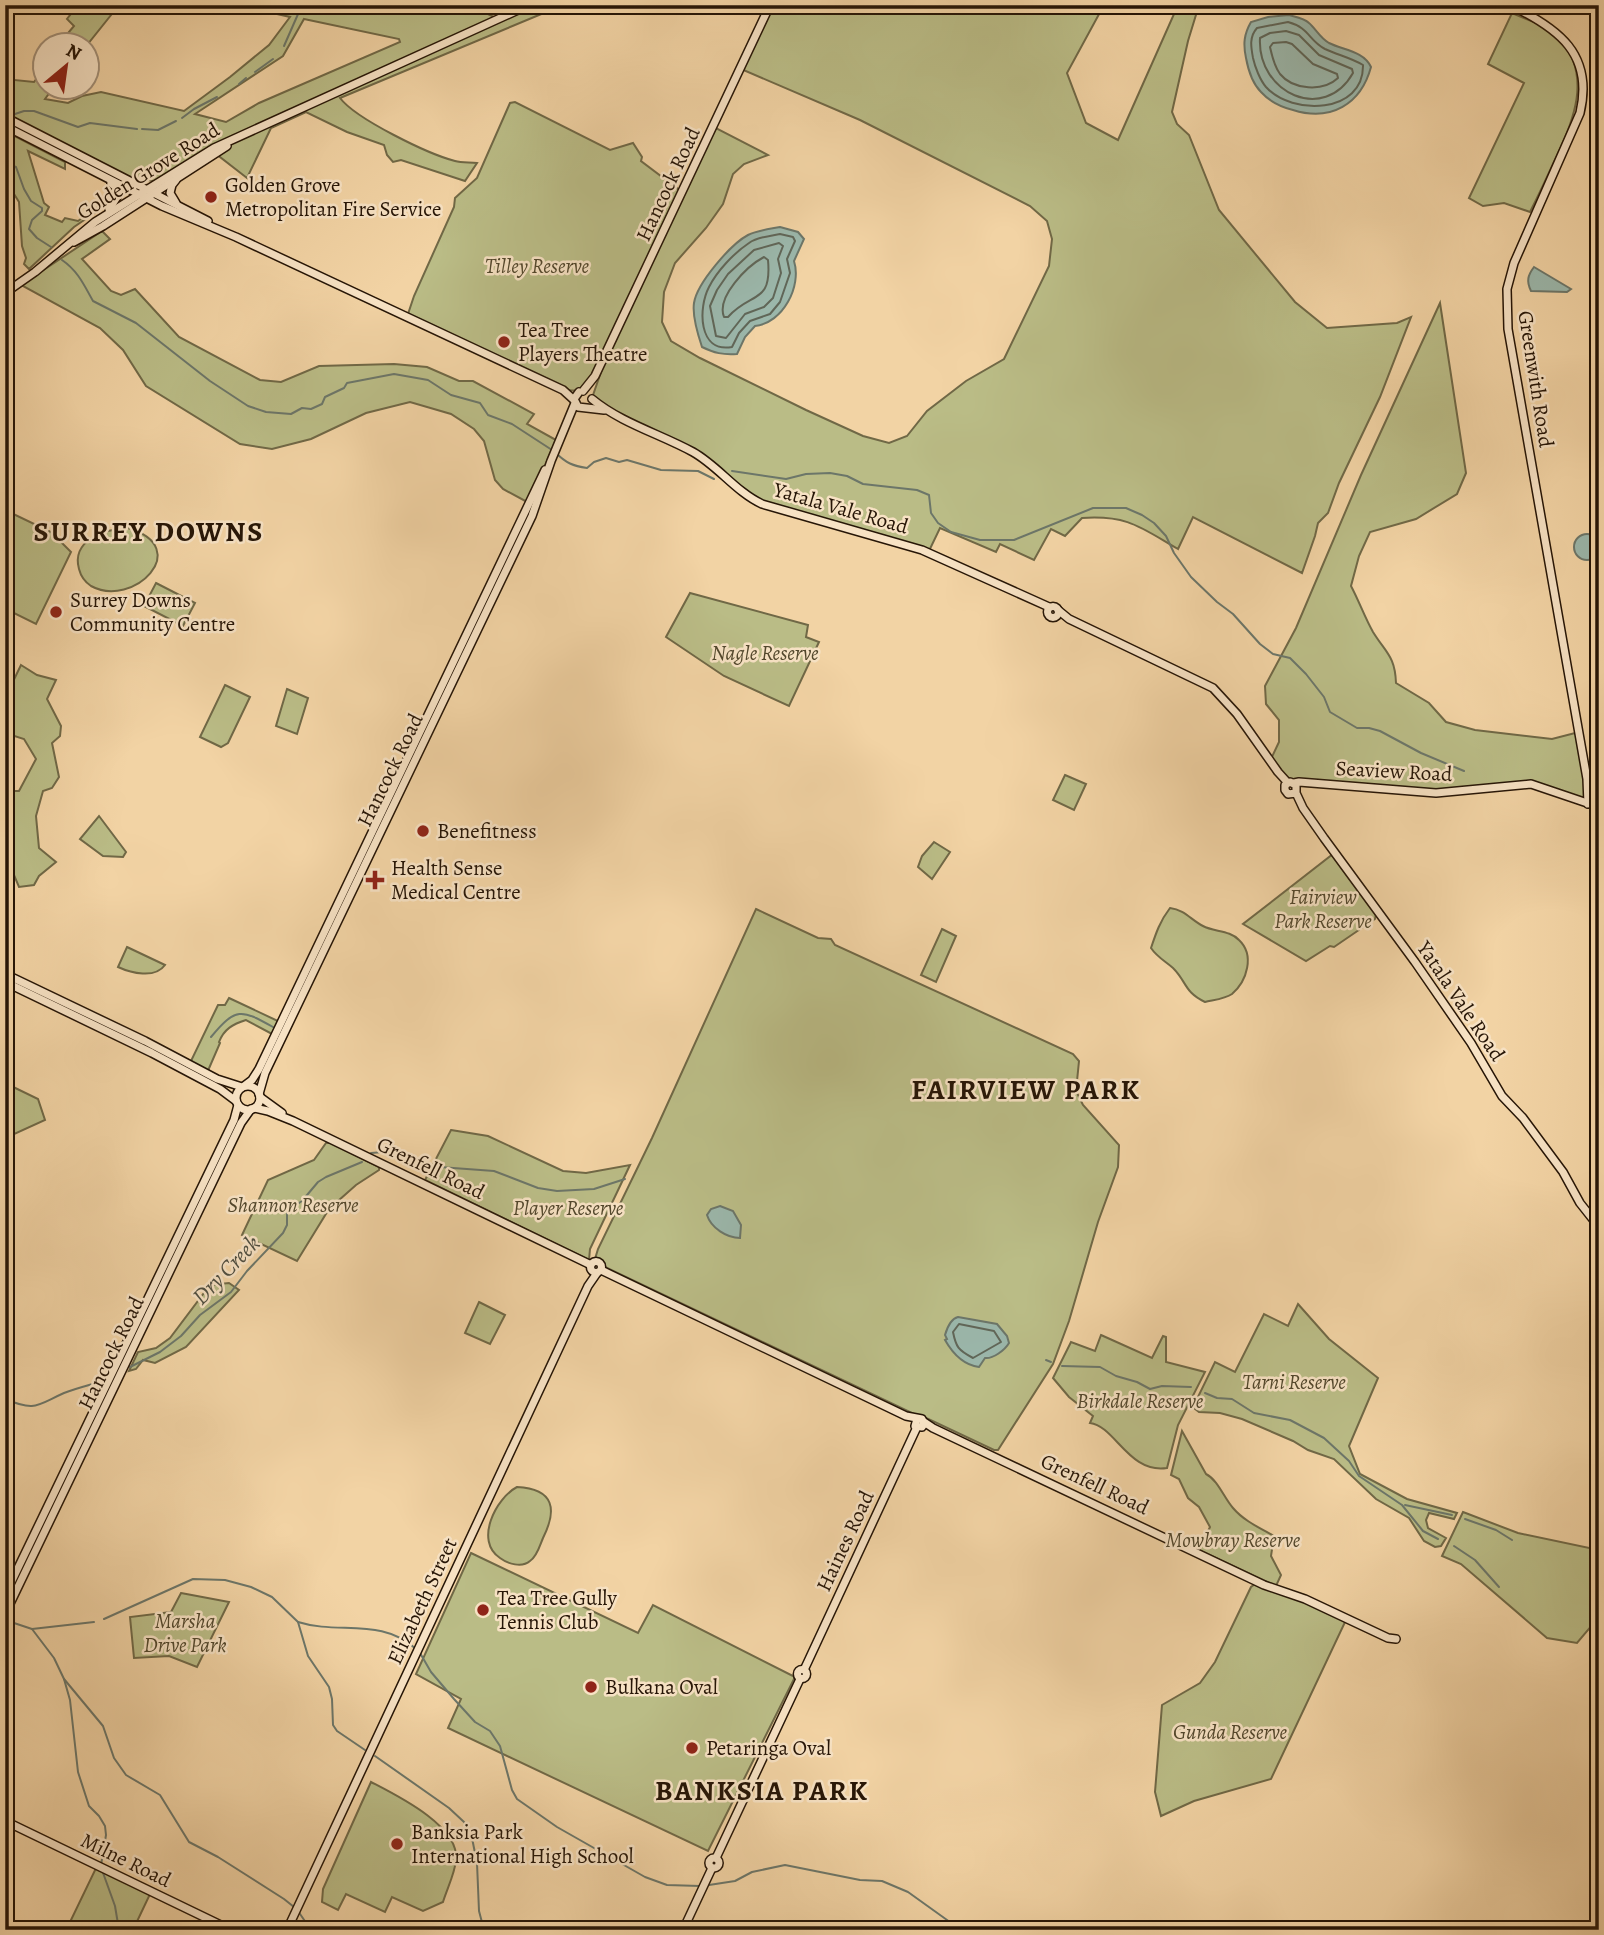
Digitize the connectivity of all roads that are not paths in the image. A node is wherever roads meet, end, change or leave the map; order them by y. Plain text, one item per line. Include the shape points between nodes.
1 (529, 5) edge
2 (770, 5) edge
3 (1510, 5) edge
4 (5, 117) edge
5 (5, 126) edge
6 (253, 130) junction
7 (85, 167) junction
8 (181, 175) junction
9 (145, 194) junction
10 (136, 204) junction
11 (177, 209) junction
12 (95, 222) junction
13 (236, 237) junction
14 (64, 247) junction
15 (5, 292) edge
16 (563, 390) junction
17 (586, 394) junction
18 (580, 405) junction
19 (608, 411) junction
20 (553, 455) junction
21 (1292, 787) junction
22 (1588, 804) junction
23 (1599, 807) edge
24 (354, 886) junction
25 (341, 896) junction
26 (344, 908) junction
27 (314, 951) junction
28 (317, 965) junction
29 (5, 974) edge
30 (303, 976) junction
31 (5, 982) edge
32 (31, 990) junction
33 (179, 1063) junction
34 (243, 1086) junction
35 (260, 1096) junction
36 (237, 1103) junction
37 (252, 1109) junction
38 (293, 1121) junction
39 (1599, 1227) edge
40 (595, 1269) junction
41 (919, 1424) junction
42 (71, 1466) junction
43 (5, 1595) edge
44 (5, 1615) edge
45 (1396, 1639) dead end
46 (5, 1821) edge
47 (232, 1930) edge
48 (287, 1930) edge
49 (683, 1930) edge

1 - 6 main road, Golden Grove Road
2 - 17 main road, Hancock Road
3 - 22 main road, Greenwith Road via 1565,39 1578,63 1583,87 1578,120 1518,254 1506,301
4 - 9 main road
5 - 7 main road
6 - 8 main road, Golden Grove Road
6 - 9 main road, Golden Grove Road via 202,155
7 - 9 main road
7 - 12 main road via 119,191 116,201
8 - 9 main road, Golden Grove Road
8 - 11 main road via 170,191
9 - 10 main road, Golden Grove Road
9 - 11 main road, Yatala Vale Road
9 - 12 main road, Golden Grove Road
10 - 11 main road
10 - 14 main road, Golden Grove Road
11 - 13 main road, Yatala Vale Road
11 - 13 main road, Yatala Vale Road
12 - 14 main road, Golden Grove Road
13 - 16 main road, Yatala Vale Road
14 - 15 main road, Golden Grove Road
16 - 17 main road, Yatala Vale Road
16 - 18 main road, Yatala Vale Road
17 - 18 main road
17 - 18 main road
17 - 19 main road, Yatala Vale Road
18 - 19 main road, Yatala Vale Road
18 - 20 main road, Hancock Road
19 - 21 main road, Yatala Vale Road via 694,452 762,504 929,553 1037,603 1050,617 1057,613 1206,683 1218,692
20 - 24 main road, Hancock Road via 532,516
20 - 25 main road, Hancock Road
21 - 22 main road, Seaview Road via 1309,784 1436,793 1531,783
21 - 39 main road, Yatala Vale Road via 1471,1043 1502,1096 1563,1172
22 - 23 main road, Seaview Road
24 - 25 main road
24 - 26 main road, Hancock Road
25 - 26 main road
25 - 27 main road, Hancock Road
26 - 28 main road, Hancock Road
27 - 28 main road
27 - 30 main road, Hancock Road
28 - 30 main road
28 - 35 main road, Hancock Road via 262,1079
29 - 32 main road
30 - 34 main road, Hancock Road via 259,1069
31 - 32 main road
32 - 33 main road
33 - 34 main road
33 - 36 main road
34 - 35 main road via 253,1087
34 - 36 main road via 236,1093
35 - 37 main road
35 - 38 main road, Grenfell Road
36 - 37 main road
36 - 42 main road, Hancock Road via 234,1120
37 - 38 main road, Grenfell Road
37 - 42 main road, Hancock Road
38 - 40 main road, Grenfell Road
40 - 41 main road, Grenfell Road
40 - 48 main road, Elizabeth Street
41 - 45 main road, Grenfell Road via 1265,1585
41 - 49 main road, Haines Road via 804,1670 807,1676 800,1679 716,1858 709,1861 712,1868
42 - 43 main road, Hancock Road
42 - 44 main road, Hancock Road
46 - 47 main road, Milne Road

